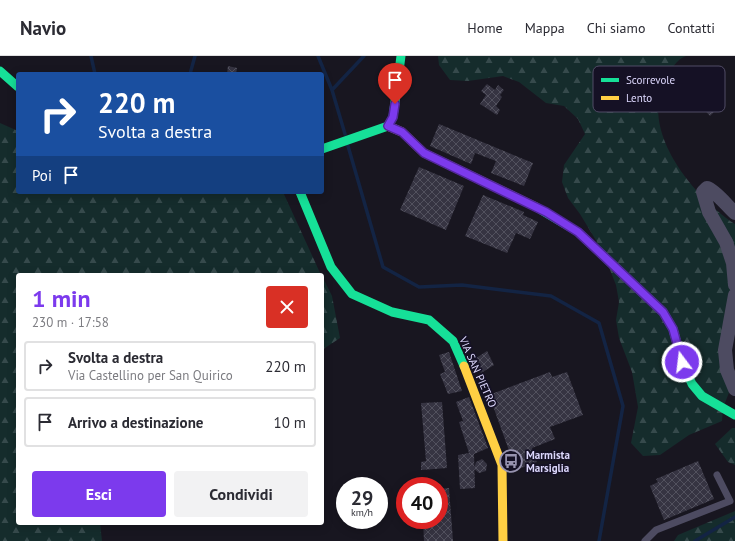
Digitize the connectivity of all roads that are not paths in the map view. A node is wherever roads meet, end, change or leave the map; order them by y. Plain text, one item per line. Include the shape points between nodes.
1 (401, 56) edge
2 (0, 71) edge
3 (16, 85) edge
4 (388, 126) junction
5 (324, 148) edge
6 (301, 194) edge
7 (735, 213) edge
8 (735, 285) edge
9 (735, 295) edge
10 (735, 389) edge
11 (735, 414) edge
12 (717, 475) dead end
13 (503, 541) edge
14 (645, 541) edge

1 - 4 street via 393,117
2 - 3 street
4 - 5 street
4 - 11 street via 402,132 424,153 546,212 578,232 663,312 673,329 682,362 692,384 702,396
6 - 13 street, VIA SAN PIETRO via 331,266 352,294 392,312 429,320 453,341 474,388 502,465
7 - 8 street via 713,190 707,188 703,192 709,212 726,242 733,263
9 - 10 street via 725,350 727,370
12 - 14 lane via 730,501 656,530

